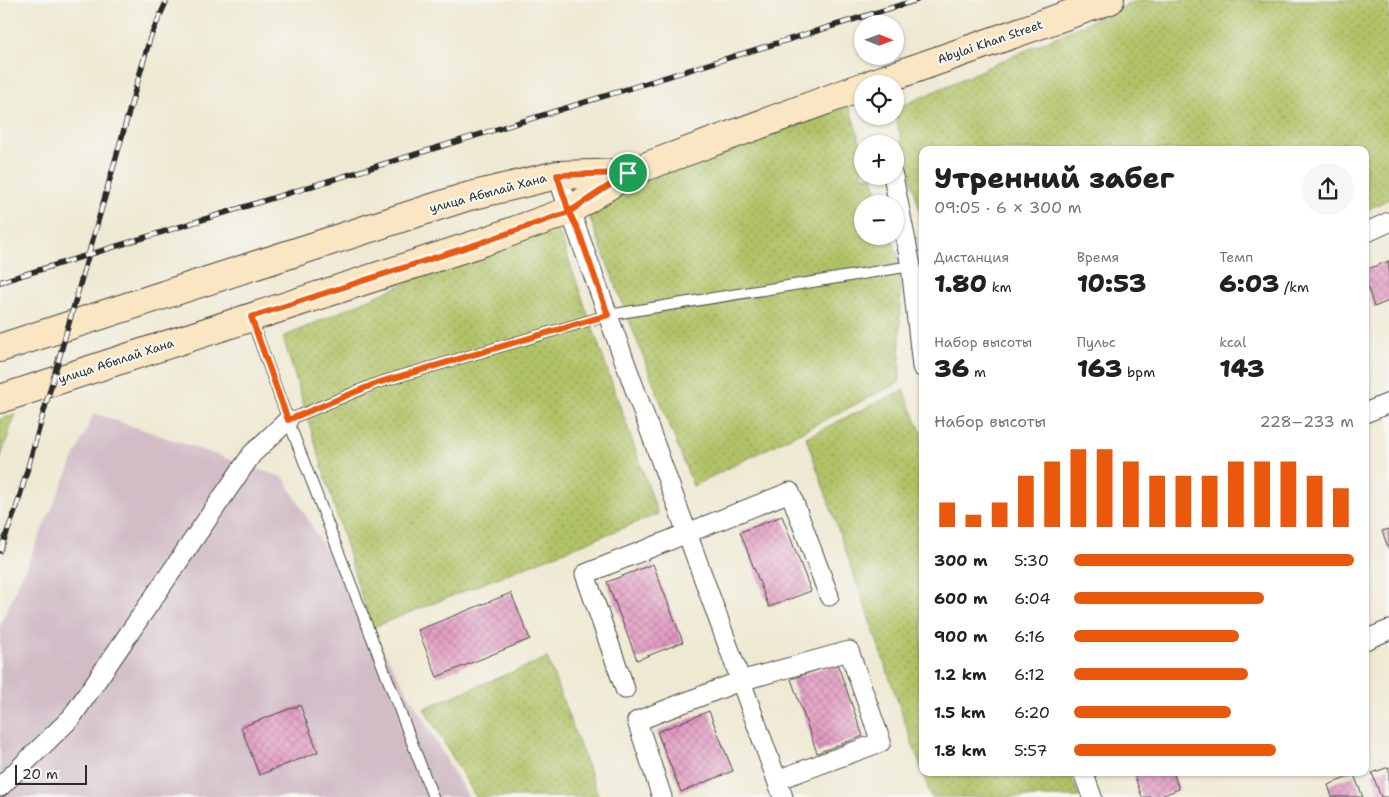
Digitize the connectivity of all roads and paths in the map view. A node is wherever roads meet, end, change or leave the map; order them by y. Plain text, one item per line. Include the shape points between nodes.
1 (1110, 0) edge
2 (897, 75) edge
3 (854, 90) edge
4 (628, 173) junction
5 (557, 175) junction
6 (894, 185) edge
7 (569, 212) junction
8 (1389, 222) edge
9 (1369, 231) edge
10 (911, 266) junction
11 (608, 315) junction
12 (251, 317) junction
13 (919, 339) edge
14 (0, 348) edge
15 (0, 399) edge
16 (1389, 404) edge
17 (1369, 411) edge
18 (288, 420) junction
19 (687, 534) junction
20 (829, 596) dead end
21 (1389, 630) edge
22 (1369, 638) edge
23 (740, 681) junction
24 (625, 689) dead end
25 (1084, 776) edge
26 (0, 787) edge
27 (780, 788) edge
28 (433, 797) edge
29 (662, 797) edge
30 (1092, 797) edge

1 - 2 main road, Abylai Khan Street
3 - 4 main road
4 - 5 main road, улица Абылай Хана
4 - 7 main road, улица Абылай Хана
5 - 7 street
5 - 14 main road, улица Абылай Хана via 466,197
6 - 10 street
7 - 11 street
7 - 12 main road, улица Абылай Хана
8 - 9 street
10 - 11 lane
10 - 13 street
11 - 18 lane via 377,383
11 - 19 street
12 - 15 main road, улица Абылай Хана
12 - 18 lane
16 - 17 street
18 - 26 street via 252,454 71,718
18 - 28 lane
19 - 20 street via 790,492
19 - 23 street
19 - 24 street via 585,574
21 - 22 street
23 - 27 street
23 - 27 street via 849,651 881,742
23 - 29 street via 637,721
25 - 30 street

